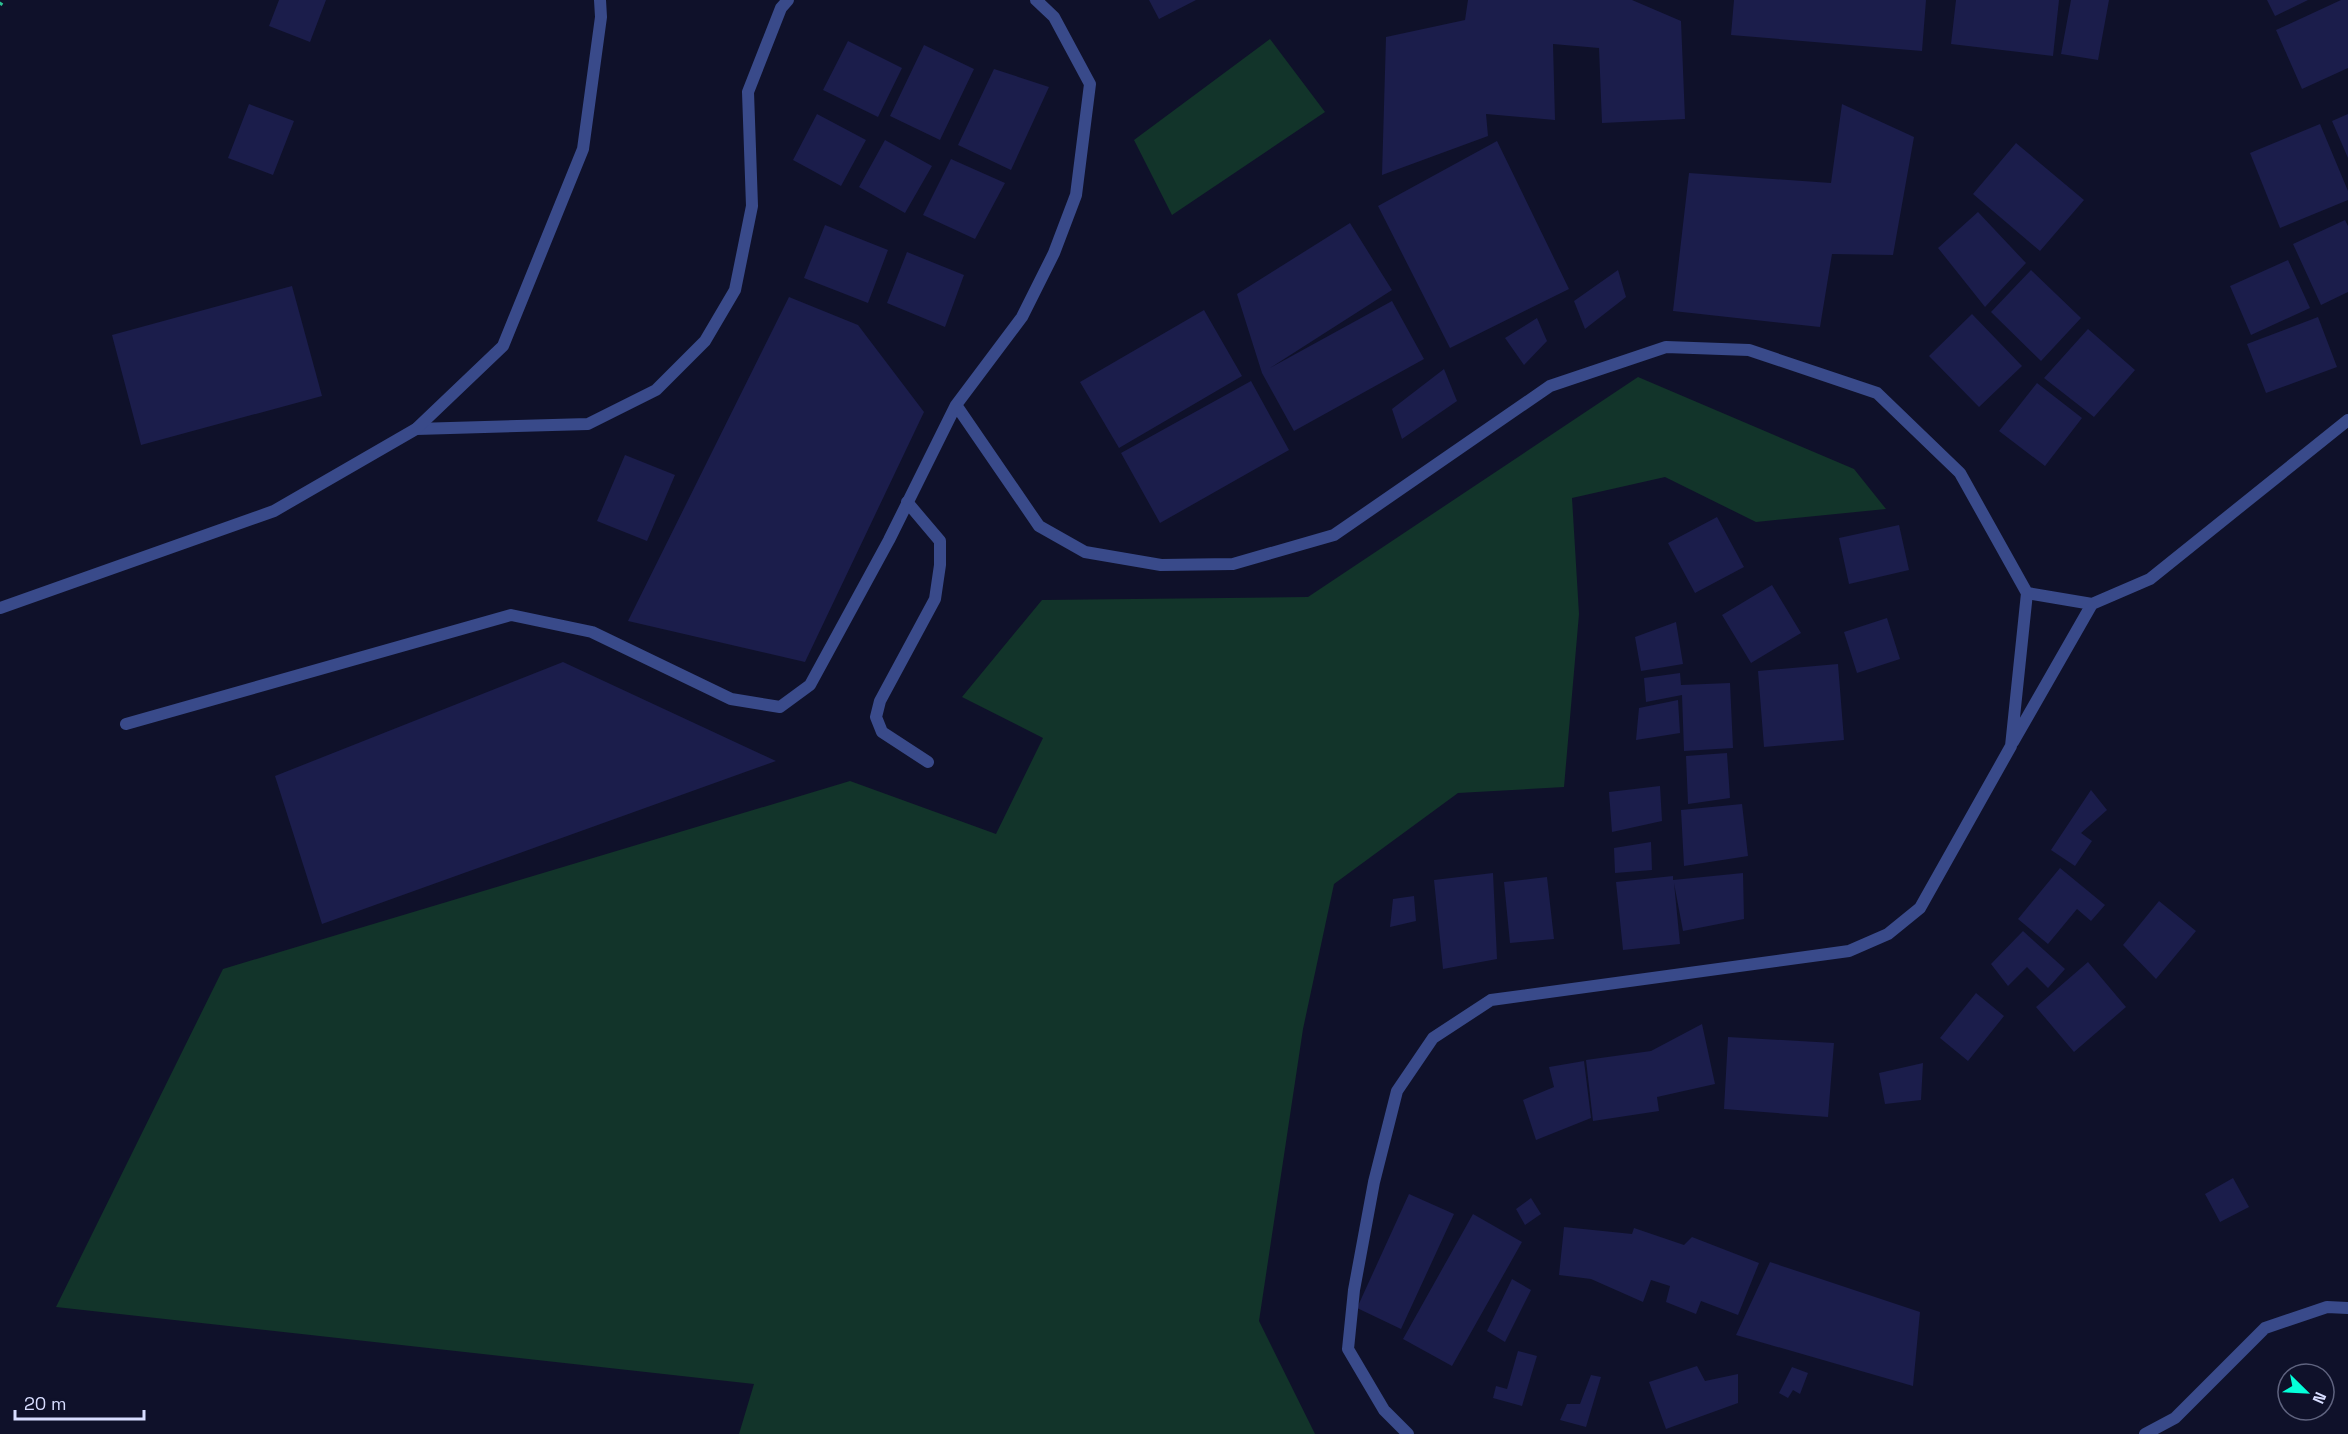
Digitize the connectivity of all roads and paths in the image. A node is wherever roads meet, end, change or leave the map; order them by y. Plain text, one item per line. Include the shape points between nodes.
1 (3, 0) edge
2 (600, 0) edge
3 (788, 0) edge
4 (1036, 0) edge
5 (0, 5) edge
6 (956, 405) junction
7 (2348, 420) edge
8 (416, 429) junction
9 (907, 502) junction
10 (2027, 593) junction
11 (2092, 604) junction
12 (0, 608) edge
13 (126, 724) dead end
14 (2011, 746) junction
15 (928, 762) dead end
16 (2348, 1308) edge
17 (1408, 1434) edge
18 (2145, 1434) edge

1 - 5 path
2 - 8 street via 602,17 583,149 503,346
3 - 8 street via 781,8 748,92 752,206 735,290 705,340 656,390 588,424
4 - 6 street via 1054,17 1090,84 1076,195 1054,253 1022,317
6 - 9 street
6 - 10 street via 1039,526 1085,552 1161,565 1233,564 1334,536 1550,386 1666,347 1749,350 1877,393 1960,473
7 - 11 street via 2150,579
8 - 12 street via 274,511
9 - 13 street via 810,685 780,707 731,699 592,632 511,615
9 - 15 street via 940,541 940,565 935,599 880,700 876,717 882,732
10 - 11 street
10 - 14 street
11 - 14 street
14 - 17 street via 1920,908 1888,934 1848,951 1491,1000 1433,1038 1396,1091 1374,1182 1354,1290 1348,1350 1384,1410
16 - 18 street via 2327,1307 2265,1328 2175,1418

